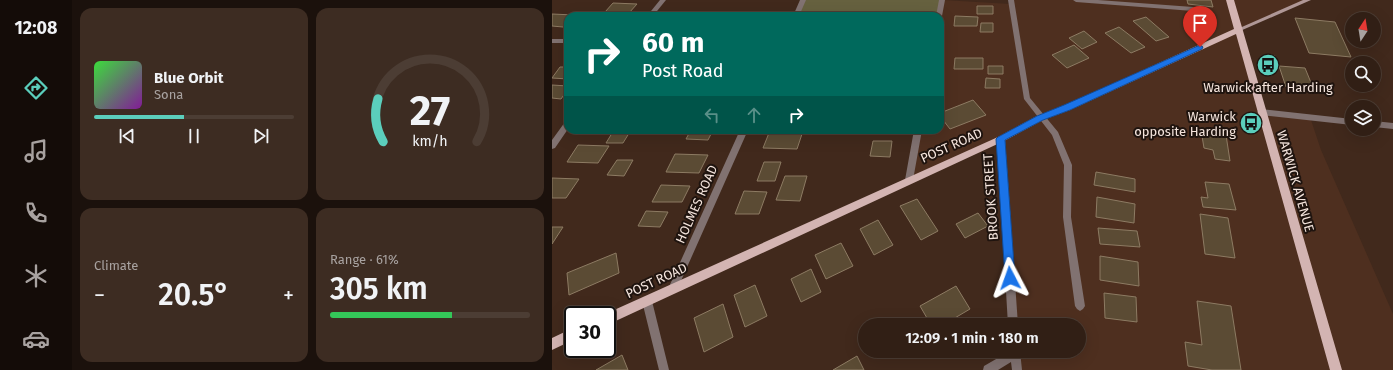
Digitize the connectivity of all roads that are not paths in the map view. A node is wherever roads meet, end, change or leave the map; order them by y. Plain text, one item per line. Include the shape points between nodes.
1 (663, 0) edge
2 (804, 0) edge
3 (942, 0) edge
4 (1011, 0) edge
5 (1076, 0) edge
6 (1230, 0) edge
7 (1308, 0) edge
8 (1193, 9) dead end
9 (653, 12) edge
10 (798, 12) edge
11 (940, 12) edge
12 (1238, 30) junction
13 (552, 41) edge
14 (564, 41) edge
15 (1262, 112) junction
16 (1040, 118) junction
17 (1345, 121) edge
18 (1381, 125) edge
19 (1393, 126) edge
20 (564, 130) edge
21 (742, 134) edge
22 (917, 134) edge
23 (1001, 139) junction
24 (552, 146) edge
25 (909, 180) junction
26 (673, 289) junction
27 (647, 301) junction
28 (1080, 306) dead end
29 (616, 315) edge
30 (1013, 318) edge
31 (564, 338) edge
32 (552, 344) edge
33 (1008, 358) edge
34 (1015, 358) edge
35 (664, 370) edge
36 (988, 370) edge
37 (1016, 370) edge
38 (1336, 370) edge

1 - 9 street
2 - 10 street
3 - 11 street
4 - 16 street via 1027,99
5 - 8 street
6 - 12 main road, WARWICK AVENUE
7 - 12 main road, POST ROAD
12 - 15 main road, WARWICK AVENUE
12 - 16 main road, POST ROAD
13 - 14 street
15 - 17 street
15 - 38 main road, WARWICK AVENUE
16 - 23 main road, POST ROAD
16 - 28 street via 1055,134 1068,165 1067,217
18 - 19 street
20 - 24 street
21 - 26 street, HOLMES ROAD
22 - 25 street
23 - 25 main road, POST ROAD
23 - 30 street, BROOK STREET
25 - 26 main road, POST ROAD
26 - 27 main road, POST ROAD
27 - 29 main road, POST ROAD
27 - 35 street
31 - 32 main road
33 - 36 street
34 - 37 street

